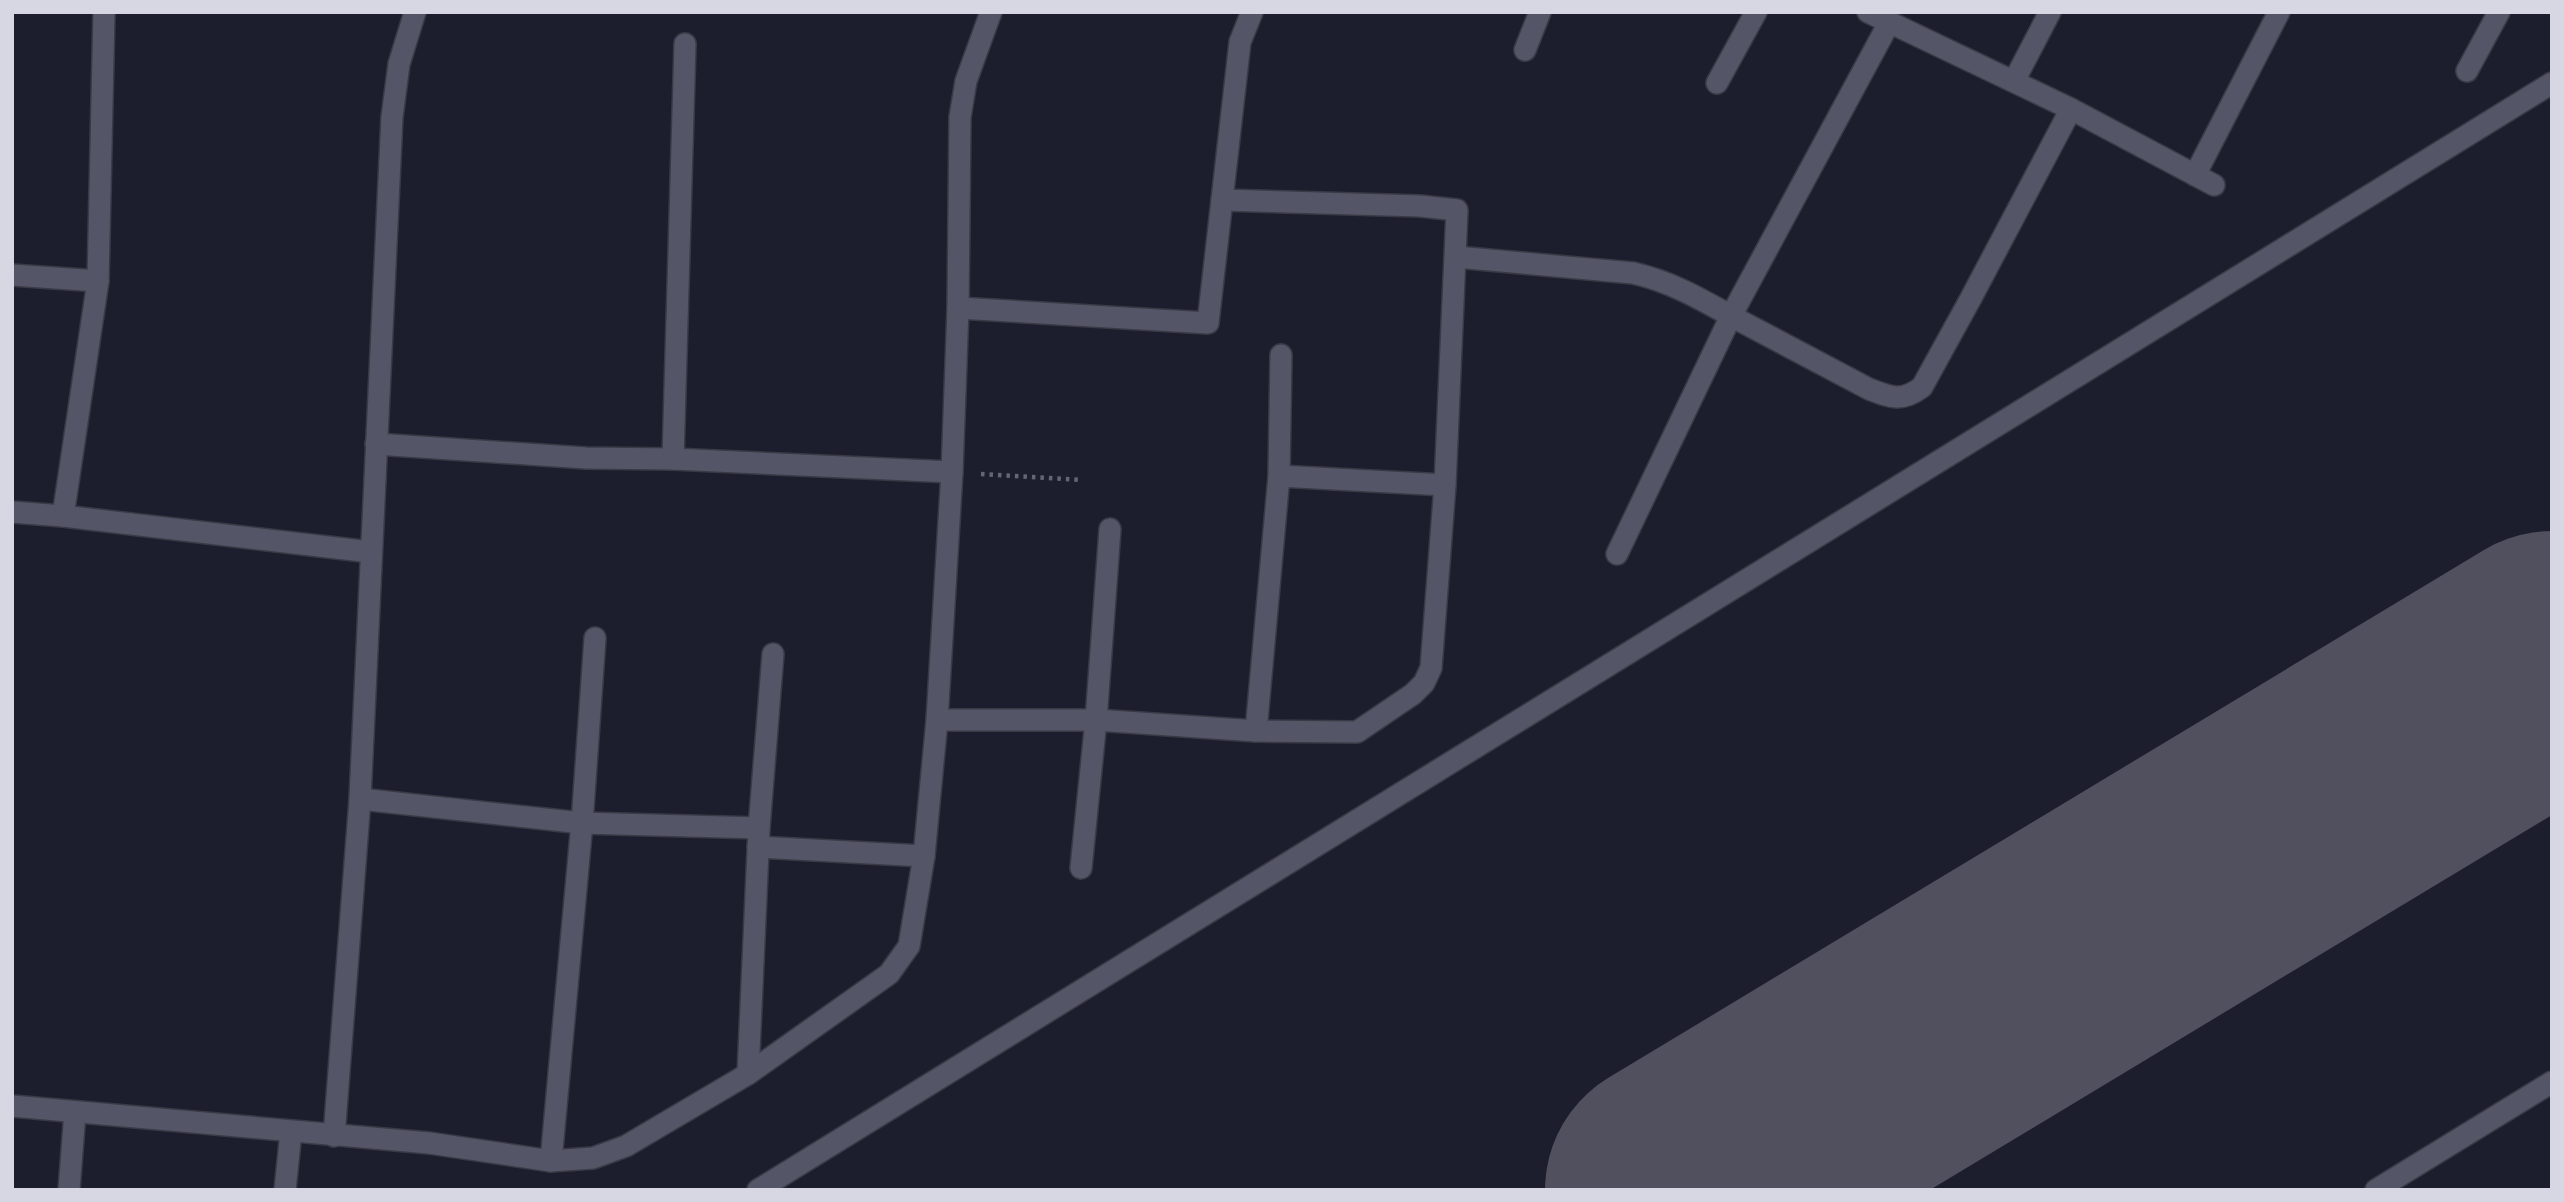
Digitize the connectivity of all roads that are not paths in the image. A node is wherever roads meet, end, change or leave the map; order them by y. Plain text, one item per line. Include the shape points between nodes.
1 (104, 12) edge
2 (415, 12) edge
3 (991, 12) edge
4 (1252, 12) edge
5 (1540, 12) edge
6 (1756, 12) edge
7 (1868, 12) edge
8 (2050, 12) edge
9 (2279, 12) edge
10 (2499, 12) edge
11 (1889, 23) junction
12 (685, 44) dead end
13 (1525, 50) dead end
14 (2467, 71) dead end
15 (2014, 81) junction
16 (1717, 83) dead end
17 (2552, 83) edge
18 (2071, 109) junction
19 (1222, 200) junction
20 (1456, 257) junction
21 (12, 275) edge
22 (98, 281) junction
23 (958, 308) junction
24 (1731, 316) junction
25 (1281, 355) dead end
26 (376, 444) junction
27 (674, 458) junction
28 (952, 472) junction
29 (1279, 476) junction
30 (1446, 485) junction
31 (12, 512) edge
32 (63, 516) junction
33 (1110, 529) dead end
34 (371, 552) junction
35 (1617, 554) dead end
36 (595, 638) dead end
37 (773, 654) dead end
38 (937, 720) junction
39 (1096, 720) junction
40 (1256, 731) junction
41 (360, 799) junction
42 (582, 822) junction
43 (758, 838) junction
44 (924, 856) junction
45 (1081, 869) dead end
46 (748, 1074) junction
47 (2552, 1082) edge
48 (12, 1106) edge
49 (75, 1112) junction
50 (291, 1132) junction
51 (334, 1136) junction
52 (551, 1161) junction
53 (69, 1190) edge
54 (285, 1190) edge
55 (758, 1190) edge
56 (2376, 1190) edge

1 - 22 street
2 - 26 street via 399,64 392,117
3 - 23 street via 966,80 960,117
4 - 19 street via 1240,42
5 - 13 street
6 - 16 street
7 - 11 street
8 - 15 street
9 - 18 street via 2204,180
10 - 14 street
11 - 15 street
11 - 24 street
12 - 27 street
15 - 18 street
17 - 55 street
18 - 24 street via 1922,387 1909,397 1891,397 1869,389
19 - 20 street via 1457,210
19 - 23 street via 1208,323
20 - 24 street via 1653,277
20 - 30 street
21 - 22 street
22 - 32 street
23 - 28 street
24 - 35 street
25 - 29 street
26 - 27 street via 586,458
26 - 34 street
27 - 28 street
28 - 38 street
29 - 30 street
29 - 40 street
30 - 40 street via 1431,668 1424,683 1357,732
31 - 32 street
32 - 34 street
33 - 39 street
34 - 41 street
36 - 42 street
37 - 43 street
38 - 39 street
38 - 44 street
39 - 40 street
39 - 45 street
41 - 42 street
41 - 51 street
42 - 43 street
42 - 52 street
43 - 44 street
43 - 46 street
44 - 46 street via 909,946 890,974
46 - 52 street via 626,1146 593,1157
47 - 56 street
48 - 49 street
49 - 50 street
49 - 53 street
50 - 51 street
50 - 54 street
51 - 52 street via 429,1143

